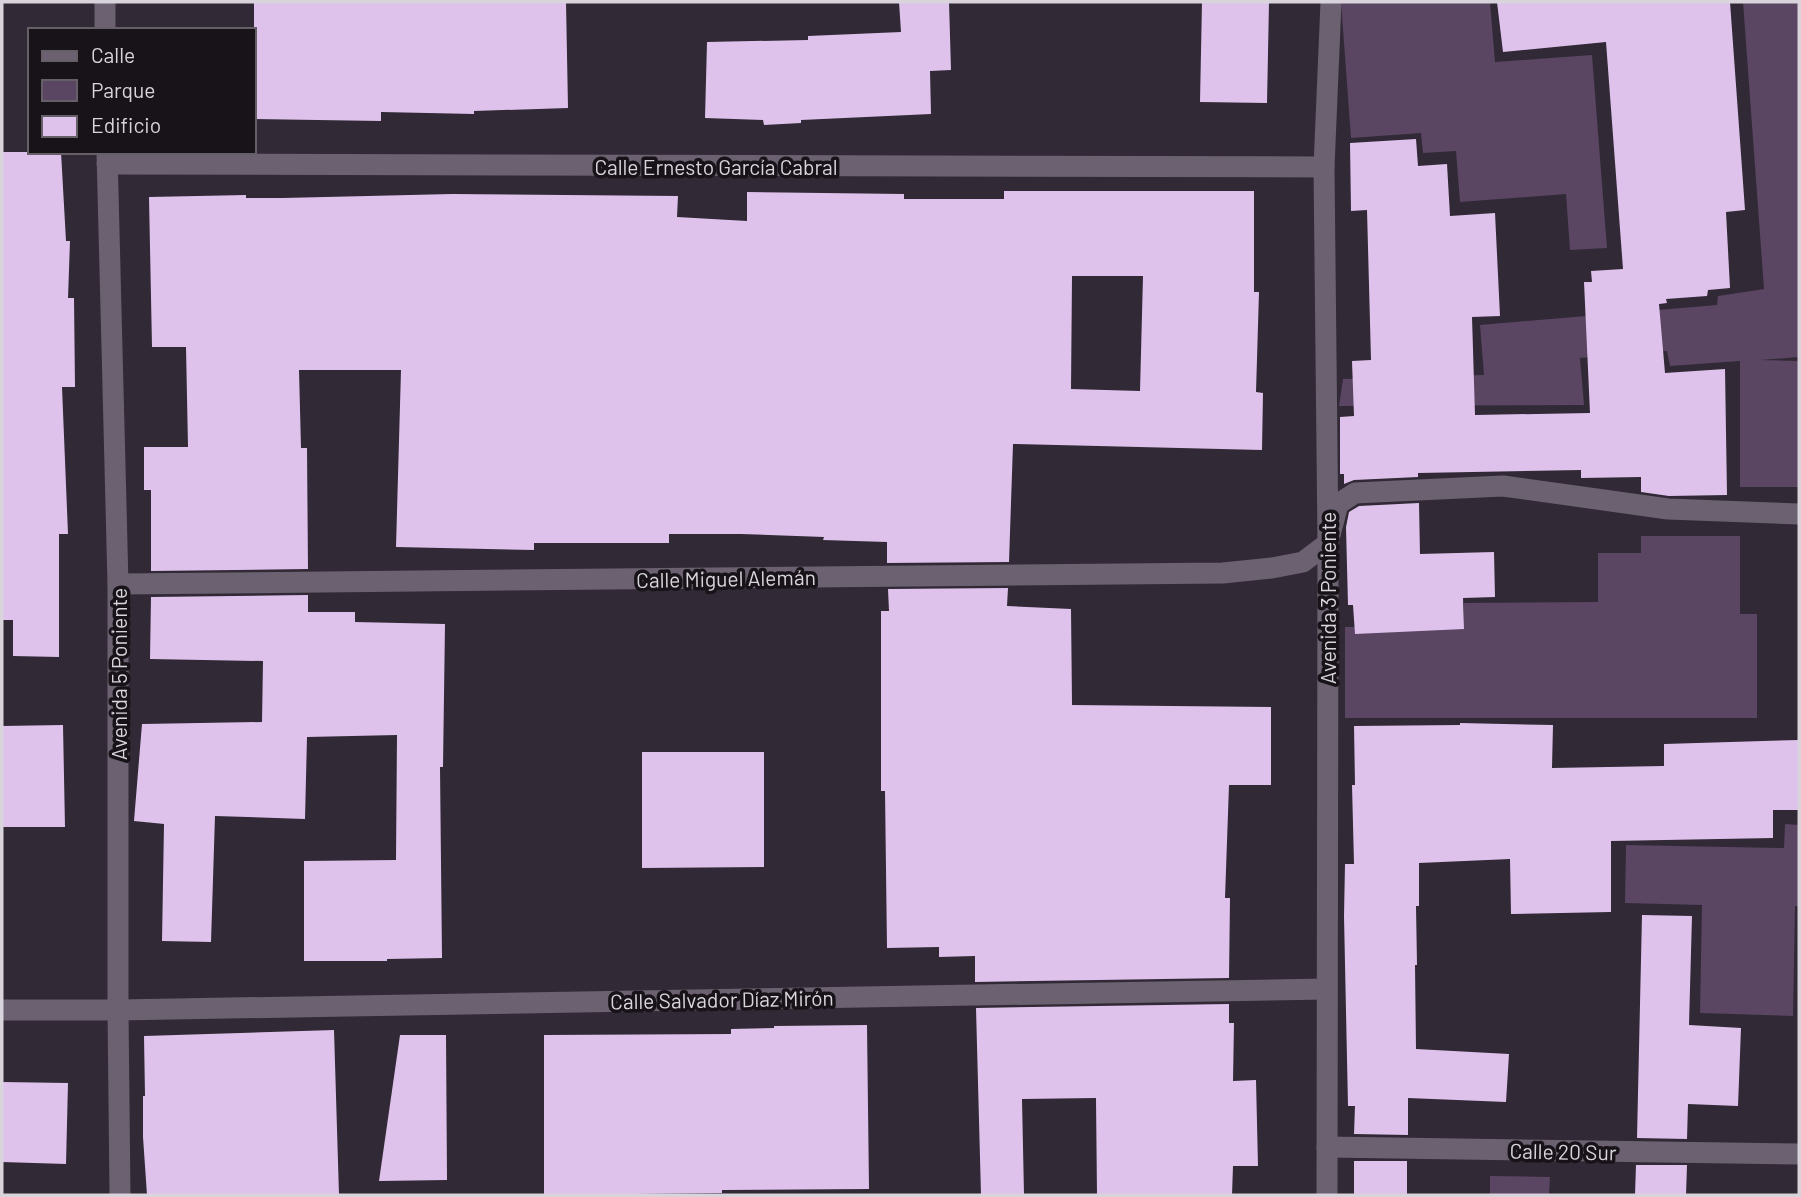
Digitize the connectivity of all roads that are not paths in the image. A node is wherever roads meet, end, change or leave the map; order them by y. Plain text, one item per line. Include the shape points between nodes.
1 (105, 2) edge
2 (1331, 2) edge
3 (105, 28) edge
4 (107, 158) edge
5 (1324, 167) junction
6 (1799, 514) edge
7 (1328, 543) junction
8 (118, 584) junction
9 (1327, 989) junction
10 (2, 1010) edge
11 (117, 1010) junction
12 (1327, 1147) junction
13 (1799, 1154) edge
14 (120, 1195) edge
15 (1327, 1195) edge

1 - 3 street
2 - 5 street, Avenida 3 Poniente
4 - 5 street, Calle Ernesto García Cabral
4 - 8 street, Avenida 5 Poniente
5 - 7 street, Avenida 3 Poniente
6 - 7 street via 1668,509 1503,486 1391,490 1355,493 1338,504
7 - 8 street, Calle Miguel Alemán via 1303,562 1223,573
7 - 9 street, Avenida 3 Poniente
8 - 11 street, Avenida 5 Poniente
9 - 11 street, Calle Salvador Díaz Mirón
9 - 12 street, Avenida 3 Poniente
10 - 11 street, Calle Salvador Díaz Mirón
11 - 14 street, Avenida 5 Poniente
12 - 13 street, Calle 20 Sur
12 - 15 street, Avenida 3 Poniente

